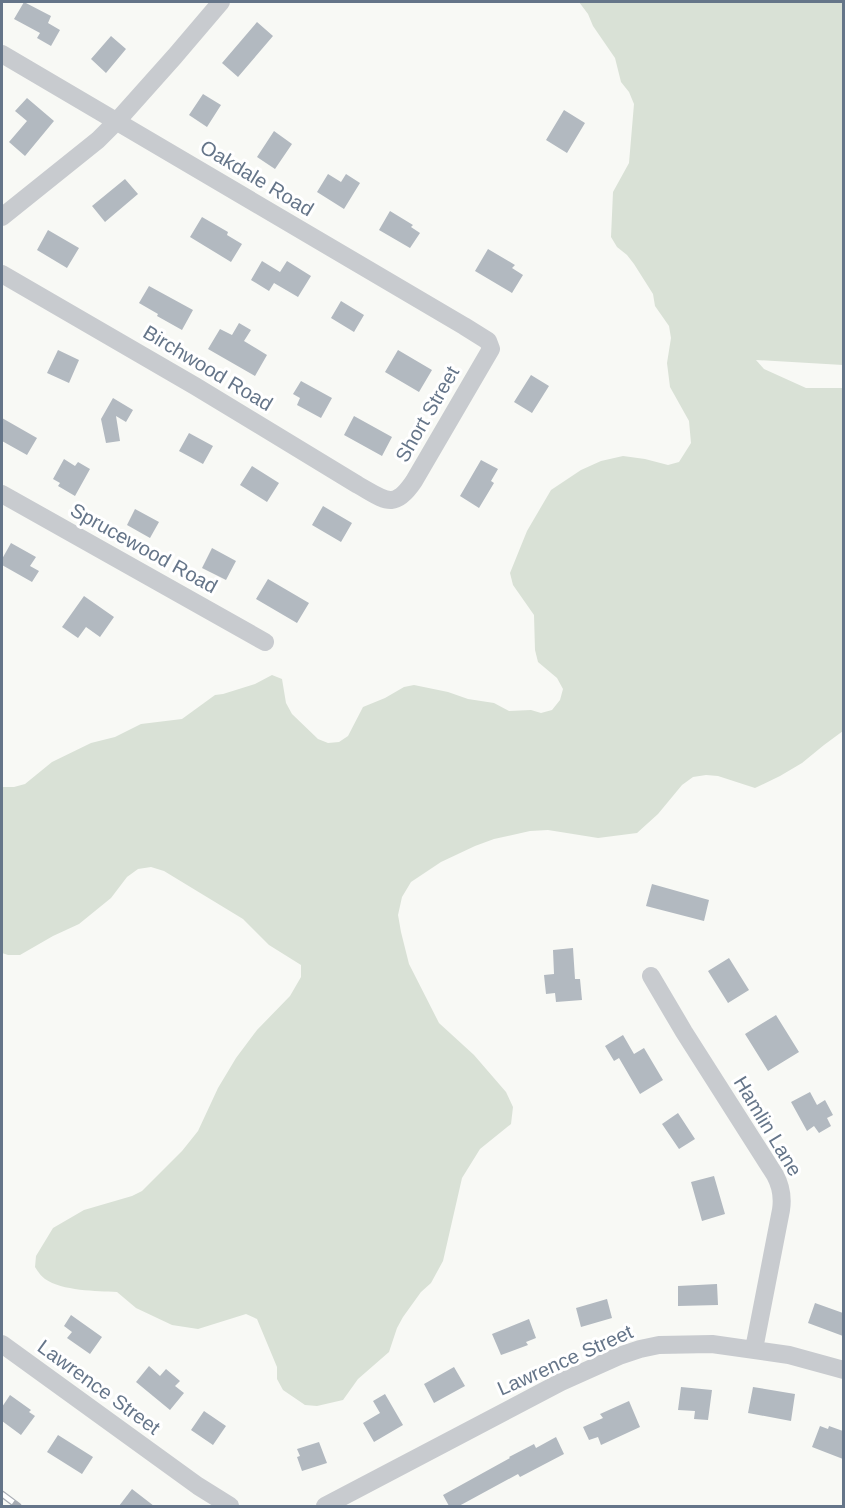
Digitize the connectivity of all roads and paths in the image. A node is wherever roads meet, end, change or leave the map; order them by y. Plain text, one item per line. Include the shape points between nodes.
1 (220, 2) edge
2 (2, 54) edge
3 (117, 121) junction
4 (2, 217) edge
5 (2, 274) edge
6 (488, 342) joint
7 (2, 494) edge
8 (391, 501) joint
9 (265, 642) dead end
10 (651, 976) dead end
11 (2, 1344) edge
12 (754, 1349) junction
13 (843, 1370) edge
14 (230, 1506) edge
15 (325, 1506) edge

1 - 3 street
2 - 3 street, Oakdale Road
3 - 4 street
3 - 6 street, Oakdale Road
5 - 8 street, Birchwood Road
6 - 8 street, Short Street via 488,356 414,481
7 - 9 street, Sprucewood Road
10 - 12 street, Hamlin Lane via 780,1186 781,1210
11 - 14 street, Lawrence Street
12 - 13 street, Lawrence Street
12 - 15 street, Lawrence Street via 681,1344 619,1356 561,1382

